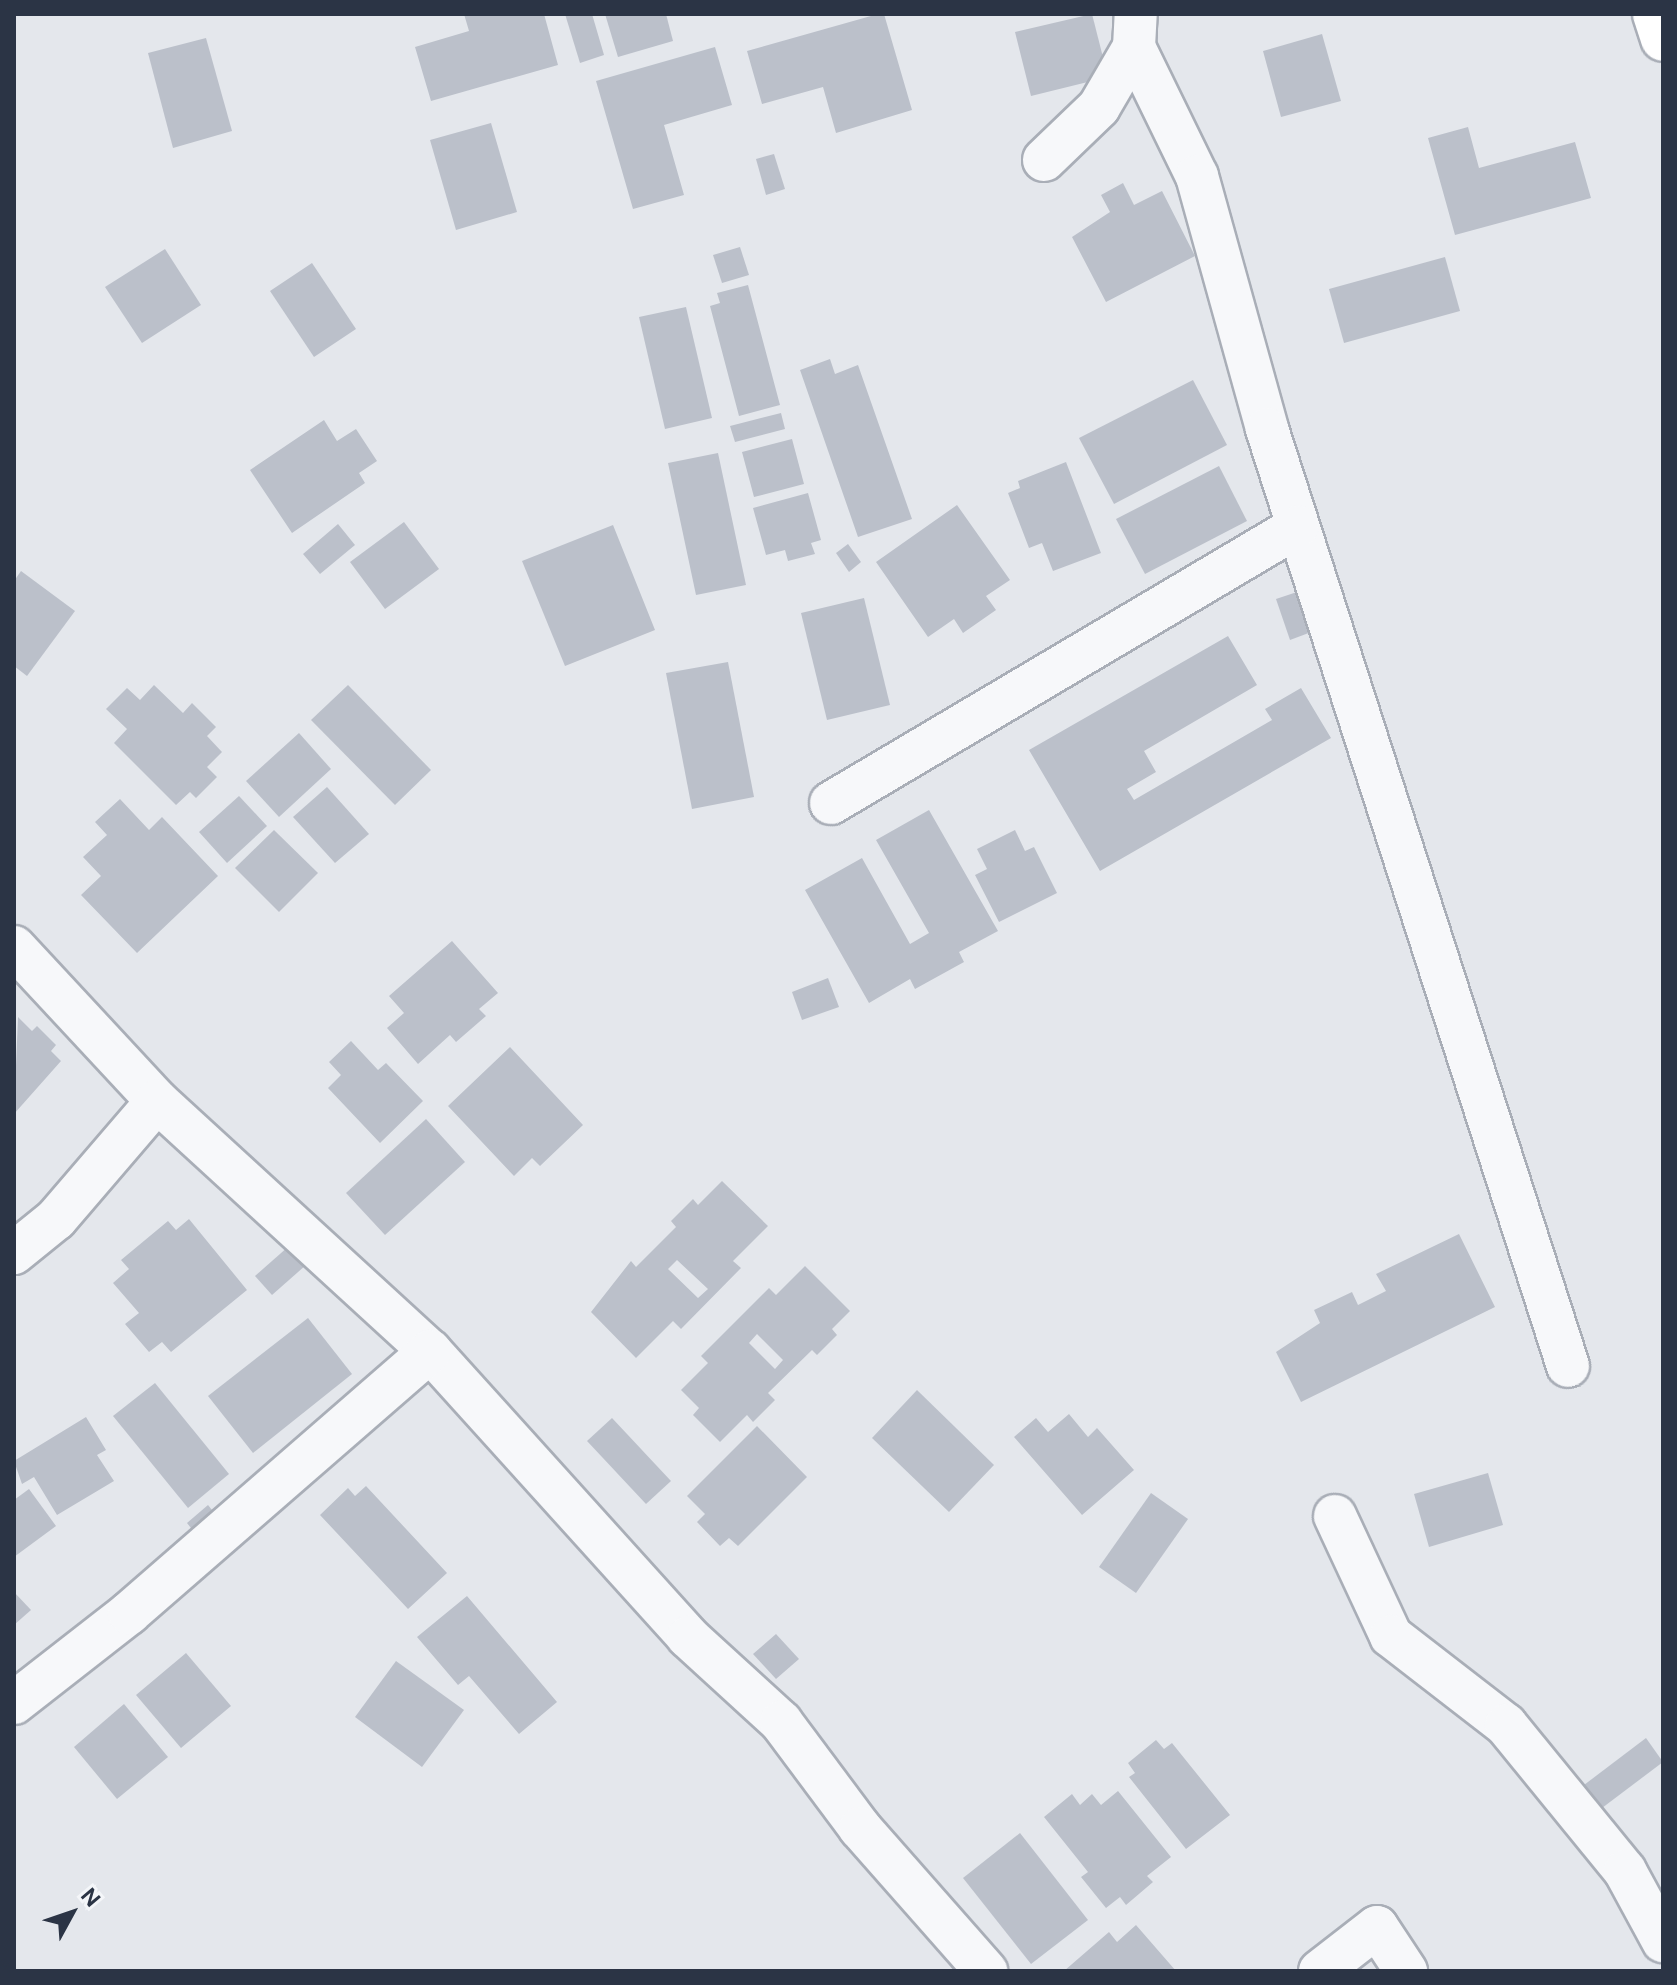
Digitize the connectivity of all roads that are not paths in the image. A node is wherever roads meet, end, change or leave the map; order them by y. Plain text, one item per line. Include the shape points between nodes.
1 (1655, 14) edge
2 (1135, 31) edge
3 (1663, 39) edge
4 (1044, 160) dead end
5 (1297, 527) junction
6 (831, 803) dead end
7 (14, 947) edge
8 (157, 1101) junction
9 (14, 1253) edge
10 (430, 1351) junction
11 (1568, 1366) dead end
12 (1335, 1516) dead end
13 (14, 1703) edge
14 (1663, 1941) edge
15 (986, 1971) edge
16 (1320, 1971) edge
17 (1406, 1971) edge

1 - 3 main road
2 - 4 street via 1099,107
2 - 5 street via 1197,176
5 - 6 street
5 - 11 street
7 - 8 street
8 - 9 street via 56,1219
8 - 10 street
10 - 13 street via 129,1613
10 - 15 street via 688,1637 781,1722 860,1828
12 - 14 street via 1391,1636 1506,1725 1625,1871
16 - 17 street via 1377,1927

